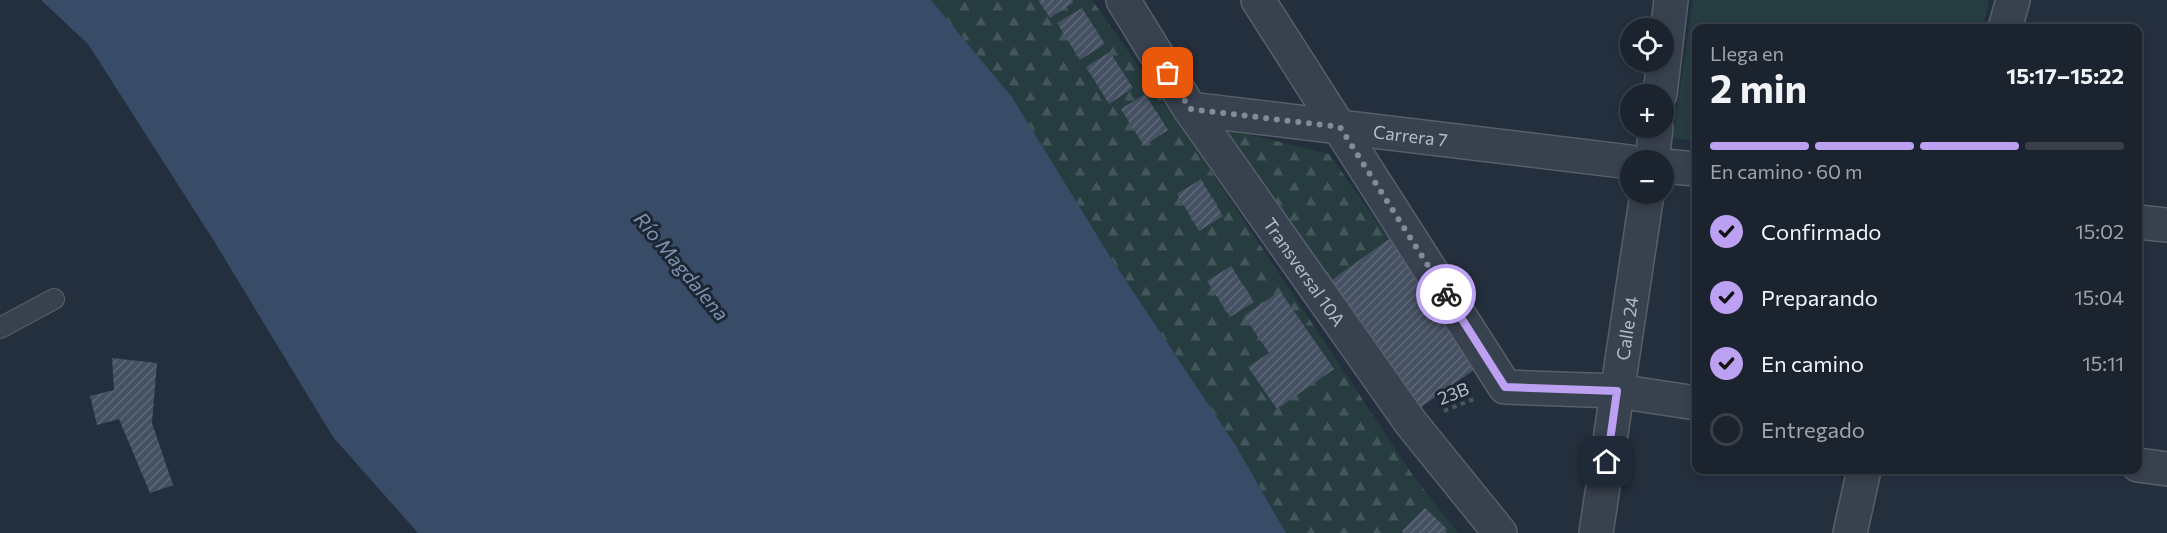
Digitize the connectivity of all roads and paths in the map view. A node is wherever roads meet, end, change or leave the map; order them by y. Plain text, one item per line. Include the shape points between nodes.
1 (1124, 0) edge
2 (1258, 0) edge
3 (1671, 0) edge
4 (2013, 0) edge
5 (2006, 24) edge
6 (1661, 84) edge
7 (1190, 109) junction
8 (1340, 127) junction
9 (1620, 161) edge
10 (1674, 167) edge
11 (1692, 169) edge
12 (1645, 204) edge
13 (2142, 222) edge
14 (2167, 225) edge
15 (54, 299) dead end
16 (0, 328) edge
17 (1505, 387) junction
18 (1617, 391) junction
19 (1692, 402) edge
20 (1411, 423) junction
21 (2142, 466) edge
22 (2167, 469) edge
23 (1862, 474) edge
24 (1500, 533) edge
25 (1596, 533) edge
26 (1850, 533) edge

1 - 7 street, Transversal 10A
2 - 8 street
3 - 6 street
4 - 5 street
7 - 8 street, Carrera 7
7 - 20 street, Transversal 10A
8 - 9 street, Carrera 7
8 - 17 street
10 - 11 street
12 - 18 street, Calle 24
13 - 14 street
15 - 16 lane
17 - 18 street
17 - 20 path, 23B
18 - 19 street
18 - 25 street, Calle 24
20 - 24 street, Transversal 10A
21 - 22 street
23 - 26 street

